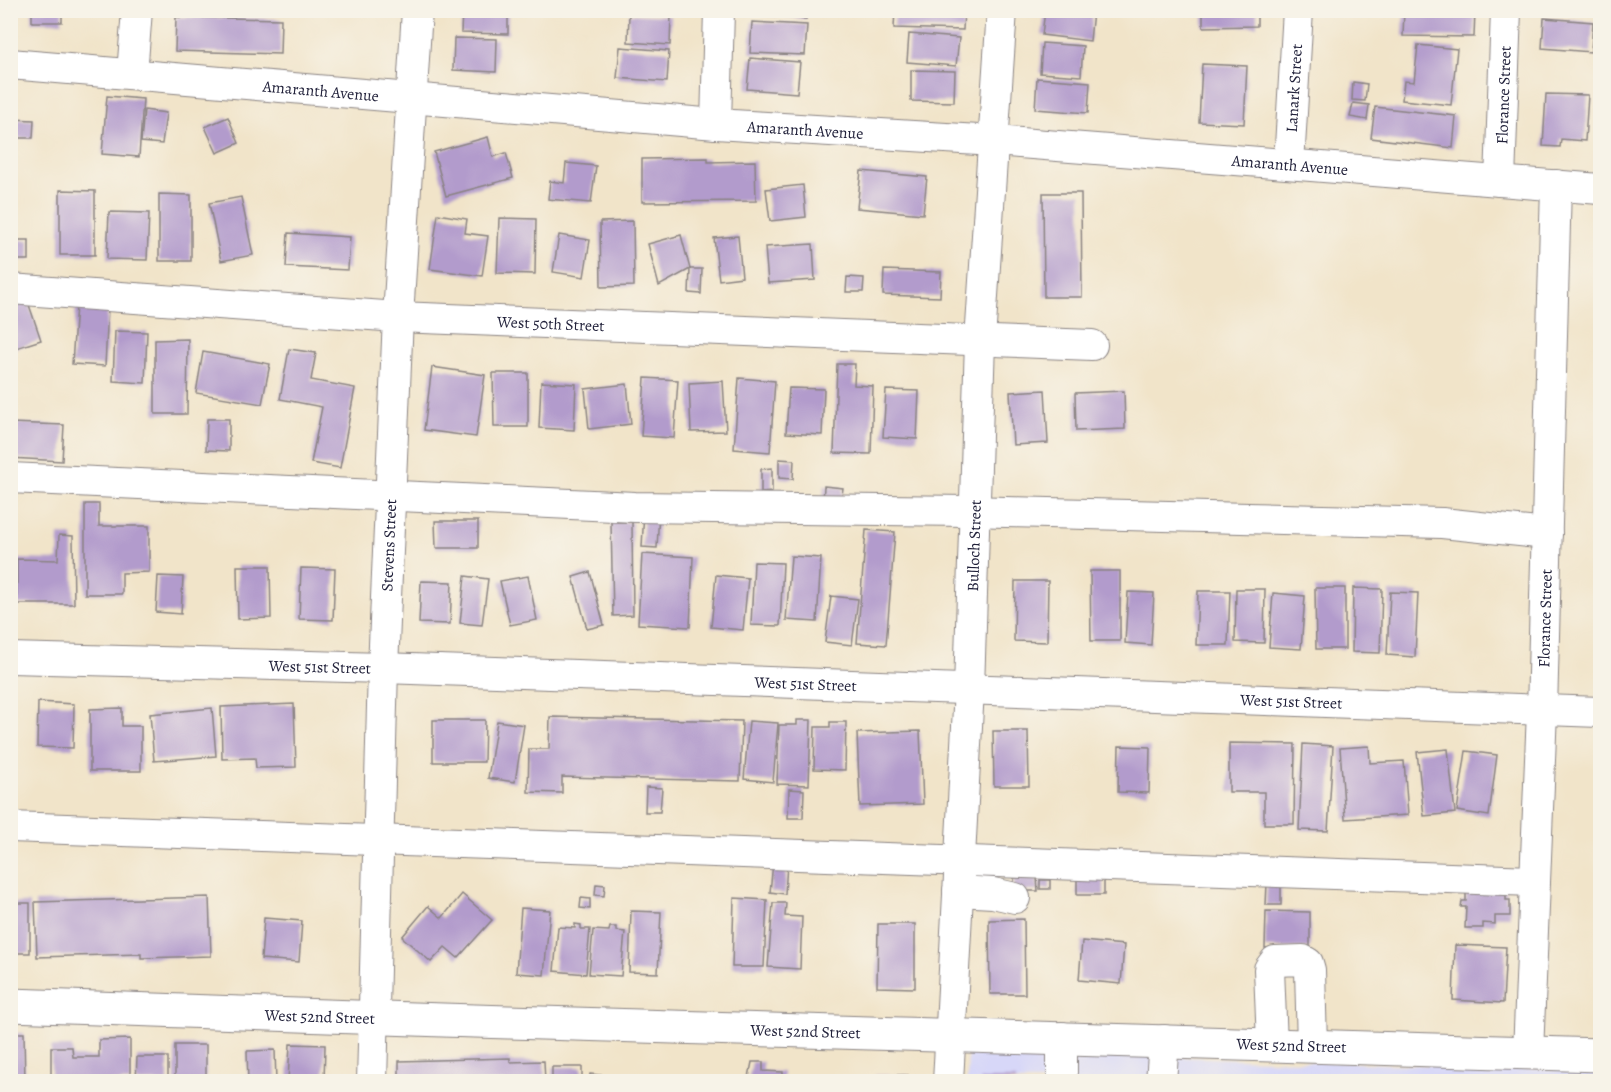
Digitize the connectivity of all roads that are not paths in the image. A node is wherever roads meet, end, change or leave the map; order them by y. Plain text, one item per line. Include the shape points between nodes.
1 (137, 10) edge
2 (417, 10) edge
3 (719, 10) edge
4 (1002, 10) edge
5 (1298, 10) edge
6 (1506, 10) edge
7 (10, 64) edge
8 (132, 74) junction
9 (411, 96) junction
10 (716, 124) junction
11 (995, 141) junction
12 (1289, 164) junction
13 (1500, 181) junction
14 (1556, 185) junction
15 (1600, 189) edge
16 (10, 289) edge
17 (398, 317) junction
18 (980, 341) junction
19 (1092, 345) dead end
20 (10, 478) edge
21 (391, 495) junction
22 (974, 511) junction
23 (1547, 534) junction
24 (10, 658) edge
25 (383, 668) junction
26 (969, 689) junction
27 (1542, 711) junction
28 (1600, 712) edge
29 (10, 827) edge
30 (379, 840) junction
31 (959, 861) junction
32 (1535, 881) junction
33 (958, 891) junction
34 (1015, 898) dead end
35 (10, 1005) edge
36 (374, 1019) junction
37 (950, 1033) junction
38 (1062, 1037) junction
39 (1164, 1040) junction
40 (1272, 1044) junction
41 (1312, 1046) junction
42 (1528, 1053) junction
43 (1600, 1055) edge
44 (372, 1082) edge
45 (948, 1082) edge
46 (1062, 1082) edge
47 (1161, 1082) edge

1 - 8 street
2 - 9 street, Stevens Street
3 - 10 street
4 - 11 street, Bulloch Street
5 - 12 street, Lanark Street
6 - 13 street, Florance Street
7 - 8 street, Amaranth Avenue
8 - 9 street, Amaranth Avenue
9 - 10 street, Amaranth Avenue
9 - 17 street, Stevens Street
10 - 11 street, Amaranth Avenue
11 - 12 street, Amaranth Avenue
11 - 18 street, Bulloch Street
12 - 13 street, Amaranth Avenue
13 - 14 street, Amaranth Avenue
14 - 15 street, Amaranth Avenue
14 - 23 street, Florance Street
16 - 17 street, West 50th Street
17 - 18 street, West 50th Street
17 - 21 street, Stevens Street
18 - 19 street, West 50th Street
18 - 22 street, Bulloch Street
20 - 21 street
21 - 22 street via 635,507
21 - 25 street, Stevens Street
22 - 23 street via 1442,523
22 - 26 street, Bulloch Street
23 - 27 street, Florance Street
24 - 25 street, West 51st Street
25 - 26 street, West 51st Street
25 - 30 street, Stevens Street
26 - 27 street, West 51st Street
26 - 31 street, Bulloch Street
27 - 28 street, West 51st Street
27 - 32 street, Florance Street
29 - 30 street
30 - 31 street
30 - 36 street, Stevens Street
31 - 32 street
31 - 33 street, Bulloch Street
32 - 42 street, Florance Street
33 - 34 street
33 - 37 street, Bulloch Street
35 - 36 main road, West 52nd Street
36 - 37 main road, West 52nd Street
36 - 44 street, Stevens Street
37 - 38 main road, West 52nd Street
37 - 45 street, Bulloch Street
38 - 39 main road, West 52nd Street
38 - 46 street
39 - 40 main road, West 52nd Street
39 - 47 street
40 - 41 main road, West 52nd Street
40 - 41 street via 1269,969 1275,961 1303,960 1310,970
41 - 42 main road, West 52nd Street
42 - 43 main road, West 52nd Street

